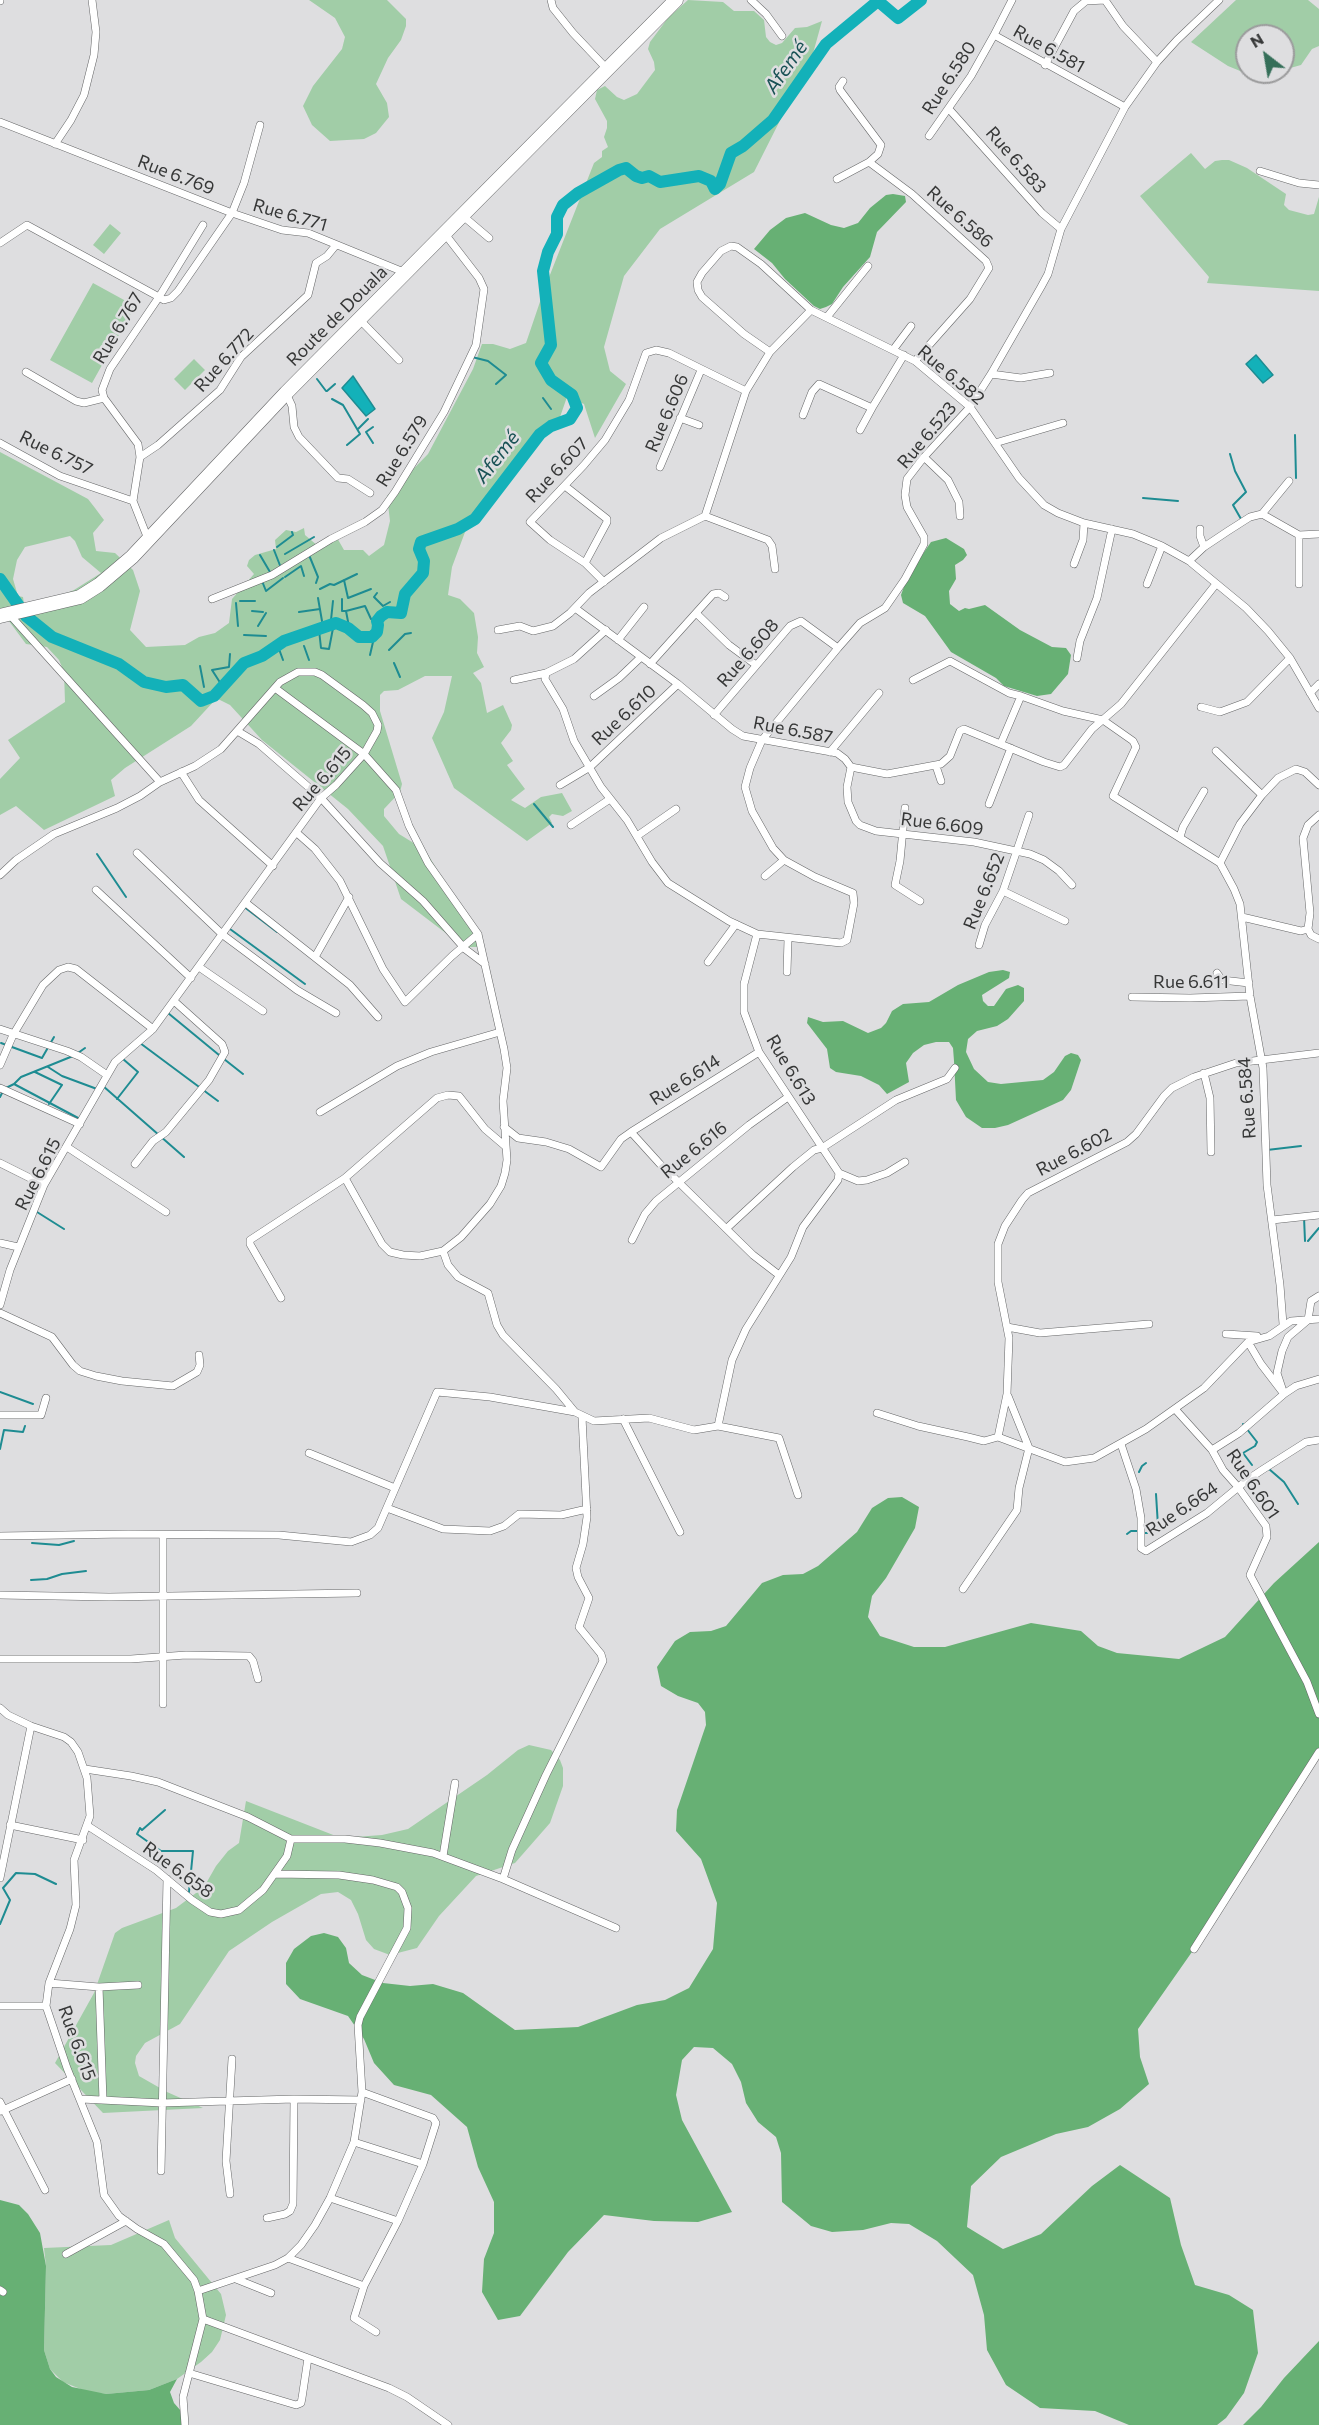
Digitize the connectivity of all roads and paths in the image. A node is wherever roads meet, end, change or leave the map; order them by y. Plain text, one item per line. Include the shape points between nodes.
1 (92, 0) edge
2 (551, 0) edge
3 (676, 0) edge
4 (751, 0) edge
5 (1012, 0) edge
6 (1105, 0) edge
7 (1219, 0) edge
8 (994, 35) junction
9 (782, 36) dead end
10 (1157, 62) junction
11 (1045, 65) junction
12 (607, 69) junction
13 (843, 81) dead end
14 (1125, 107) junction
15 (950, 109) junction
16 (0, 122) edge
17 (260, 125) dead end
18 (929, 136) dead end
19 (55, 144) junction
20 (870, 162) junction
21 (1260, 171) dead end
22 (837, 179) dead end
23 (1319, 185) edge
24 (232, 213) junction
25 (463, 216) junction
26 (203, 225) dead end
27 (1061, 229) junction
28 (445, 234) junction
29 (489, 238) dead end
30 (0, 243) edge
31 (336, 245) junction
32 (868, 266) dead end
33 (406, 273) junction
34 (159, 297) junction
35 (811, 310) junction
36 (827, 317) junction
37 (360, 320) junction
38 (911, 326) dead end
39 (893, 350) junction
40 (770, 352) junction
41 (904, 355) junction
42 (399, 360) dead end
43 (915, 361) junction
44 (701, 370) junction
45 (26, 372) dead end
46 (991, 374) junction
47 (1050, 374) dead end
48 (746, 391) junction
49 (286, 393) junction
50 (104, 398) junction
51 (970, 407) junction
52 (872, 408) junction
53 (803, 415) dead end
54 (680, 418) junction
55 (1063, 423) dead end
56 (699, 425) dead end
57 (860, 430) dead end
58 (0, 443) edge
59 (995, 443) junction
60 (140, 457) junction
61 (924, 457) junction
62 (660, 467) dead end
63 (1289, 481) dead end
64 (565, 486) junction
65 (370, 493) dead end
66 (133, 501) junction
67 (1262, 514) junction
68 (705, 516) junction
69 (960, 516) dead end
70 (1084, 523) junction
71 (1112, 529) junction
72 (1200, 529) dead end
73 (1319, 534) edge
74 (1299, 535) junction
75 (148, 539) junction
76 (1162, 546) junction
77 (1204, 547) junction
78 (1189, 561) junction
79 (585, 563) junction
80 (1074, 564) dead end
81 (775, 569) dead end
82 (604, 582) junction
83 (1147, 584) dead end
84 (1216, 584) junction
85 (1299, 584) dead end
86 (724, 597) dead end
87 (212, 599) dead end
88 (644, 607) dead end
89 (574, 608) junction
90 (696, 613) junction
91 (8, 614) edge
92 (498, 630) dead end
93 (606, 630) junction
94 (618, 640) junction
95 (838, 648) junction
96 (640, 658) junction
97 (1077, 658) dead end
98 (1290, 658) junction
99 (650, 664) junction
100 (756, 665) junction
101 (546, 673) junction
102 (514, 680) dead end
103 (913, 680) dead end
104 (678, 684) junction
105 (1319, 684) edge
106 (275, 688) junction
107 (879, 693) dead end
108 (1310, 693) junction
109 (594, 696) dead end
110 (1021, 696) junction
111 (1201, 707) dead end
112 (1319, 708) edge
113 (714, 715) junction
114 (1103, 720) junction
115 (239, 732) junction
116 (762, 740) junction
117 (1000, 743) junction
118 (1011, 748) junction
119 (1216, 751) dead end
120 (830, 752) junction
121 (364, 754) junction
122 (590, 766) junction
123 (936, 766) junction
124 (851, 767) junction
125 (181, 772) junction
126 (941, 781) dead end
127 (160, 782) junction
128 (1319, 785) edge
129 (560, 786) dead end
130 (1204, 791) dead end
131 (1262, 795) junction
132 (321, 798) junction
133 (610, 799) junction
134 (989, 804) dead end
135 (905, 808) dead end
136 (676, 809) dead end
137 (1029, 815) dead end
138 (1319, 815) edge
139 (571, 825) dead end
140 (297, 833) junction
141 (903, 834) junction
142 (637, 836) junction
143 (1180, 837) junction
144 (1016, 851) junction
145 (137, 853) dead end
146 (784, 860) junction
147 (1220, 863) junction
148 (273, 866) junction
149 (0, 875) edge
150 (765, 876) dead end
151 (1072, 885) dead end
152 (96, 890) dead end
153 (1003, 891) junction
154 (349, 897) junction
155 (920, 901) dead end
156 (246, 903) junction
157 (1242, 917) junction
158 (1065, 921) dead end
159 (736, 924) junction
160 (1308, 928) junction
161 (478, 934) junction
162 (757, 934) junction
163 (223, 935) junction
164 (788, 939) junction
165 (1319, 939) edge
166 (979, 945) dead end
167 (463, 946) junction
168 (315, 957) junction
169 (708, 962) dead end
170 (484, 964) junction
171 (199, 967) junction
172 (787, 972) dead end
173 (1217, 973) dead end
174 (191, 978) junction
175 (1249, 984) junction
176 (1250, 996) junction
177 (1132, 997) dead end
178 (174, 1001) junction
179 (263, 1011) dead end
180 (336, 1013) dead end
181 (378, 1017) dead end
182 (0, 1029) edge
183 (153, 1029) junction
184 (500, 1032) junction
185 (13, 1035) junction
186 (759, 1052) junction
187 (1319, 1053) edge
188 (1260, 1059) junction
189 (0, 1065) edge
190 (955, 1068) dead end
191 (1204, 1073) junction
192 (107, 1075) junction
193 (0, 1088) edge
194 (788, 1097) junction
195 (320, 1112) dead end
196 (80, 1124) junction
197 (504, 1127) junction
198 (632, 1133) junction
199 (505, 1146) junction
200 (67, 1147) junction
201 (822, 1148) junction
202 (1211, 1152) dead end
203 (905, 1162) dead end
204 (0, 1163) edge
205 (135, 1164) dead end
206 (838, 1173) junction
207 (345, 1178) junction
208 (679, 1182) junction
209 (44, 1185) junction
210 (166, 1212) dead end
211 (1319, 1215) edge
212 (1272, 1220) junction
213 (727, 1228) junction
214 (632, 1240) dead end
215 (0, 1243) edge
216 (18, 1247) junction
217 (443, 1251) junction
218 (779, 1275) junction
219 (1319, 1296) edge
220 (281, 1298) dead end
221 (0, 1305) edge
222 (0, 1313) edge
223 (1319, 1319) edge
224 (1308, 1320) junction
225 (1149, 1324) dead end
226 (1283, 1324) junction
227 (1007, 1327) junction
228 (1226, 1334) dead end
229 (1269, 1336) junction
230 (1248, 1342) junction
231 (199, 1355) dead end
232 (1319, 1378) edge
233 (1007, 1394) junction
234 (1284, 1394) junction
235 (46, 1398) dead end
236 (1175, 1409) junction
237 (575, 1412) junction
238 (877, 1413) dead end
239 (0, 1415) edge
240 (582, 1417) junction
241 (623, 1419) junction
242 (718, 1426) junction
243 (998, 1437) junction
244 (1319, 1440) edge
245 (1121, 1444) junction
246 (1029, 1448) junction
247 (1212, 1450) junction
248 (309, 1453) dead end
249 (1238, 1487) junction
250 (395, 1488) junction
251 (798, 1495) dead end
252 (387, 1508) junction
253 (587, 1509) junction
254 (680, 1532) dead end
255 (163, 1535) junction
256 (0, 1536) edge
257 (963, 1589) dead end
258 (357, 1593) dead end
259 (0, 1595) edge
260 (163, 1595) junction
261 (164, 1656) junction
262 (0, 1659) edge
263 (258, 1679) dead end
264 (163, 1704) dead end
265 (0, 1708) edge
266 (1319, 1714) edge
267 (31, 1726) junction
268 (1319, 1752) edge
269 (85, 1769) junction
270 (455, 1784) dead end
271 (10, 1825) junction
272 (88, 1826) junction
273 (291, 1839) junction
274 (83, 1840) junction
275 (443, 1856) junction
276 (276, 1874) junction
277 (0, 1878) edge
278 (167, 1879) junction
279 (503, 1879) junction
280 (616, 1928) dead end
281 (1194, 1949) dead end
282 (49, 1983) junction
283 (138, 1986) dead end
284 (99, 1987) junction
285 (0, 2006) edge
286 (46, 2006) junction
287 (232, 2059) dead end
288 (72, 2079) junction
289 (362, 2096) junction
290 (81, 2099) junction
291 (294, 2099) junction
292 (103, 2100) junction
293 (0, 2102) edge
294 (229, 2102) junction
295 (162, 2103) junction
296 (2, 2111) edge
297 (354, 2142) junction
298 (423, 2164) junction
299 (162, 2171) dead end
300 (45, 2190) dead end
301 (230, 2194) dead end
302 (330, 2198) junction
303 (267, 2218) dead end
304 (126, 2221) junction
305 (398, 2221) junction
306 (66, 2254) dead end
307 (288, 2258) junction
308 (236, 2279) junction
309 (364, 2286) junction
310 (198, 2291) junction
311 (271, 2292) dead end
312 (203, 2319) junction
313 (376, 2332) dead end
314 (308, 2358) junction
315 (189, 2373) junction
316 (184, 2425) edge
317 (448, 2425) edge

1 - 19 street via 96,32 84,95
2 - 12 street via 573,33
3 - 12 highway, Route de Douala
4 - 9 street
5 - 8 street, Rue 6.581
6 - 10 street
6 - 11 street via 1086,1 1074,11
7 - 10 street, Rue 6.523
8 - 11 street, Rue 6.581
8 - 15 street, Rue 6.580
10 - 14 street, Rue 6.523
11 - 14 street, Rue 6.581
12 - 25 highway, Route de Douala
13 - 20 street via 840,90 881,145
14 - 27 street, Rue 6.523
15 - 18 street, Rue 6.580
15 - 27 street, Rue 6.583 via 1042,213
16 - 19 street, Rue 6.769
17 - 24 street
19 - 24 street, Rue 6.769
20 - 22 street
20 - 43 street, Rue 6.586 via 912,194 989,268 970,299
21 - 23 street
24 - 31 street, Rue 6.771 via 282,230 308,233
24 - 34 street, Rue 6.769 via 178,291 171,298
25 - 28 highway, Route de Douala
25 - 29 street
26 - 34 street
27 - 46 street, Rue 6.523 via 1048,274
28 - 33 highway, Route de Douala
28 - 87 street, Rue 6.579 via 484,289 476,345 460,382 395,492 382,510 365,522 272,575
30 - 34 street, Rue 6.767 via 27,225
31 - 33 street, Rue 6.771
31 - 60 street, Rue 6.772 via 316,263 308,295 241,357 220,390
32 - 36 street
33 - 37 highway, Route de Douala
34 - 50 street, Rue 6.767 via 110,369 102,390
35 - 36 street, Rue 6.582
35 - 40 street
35 - 40 street, Rue 6.582 via 737,247 721,251 702,273 698,290 744,334
36 - 39 street, Rue 6.582
37 - 42 street
37 - 49 highway, Route de Douala
38 - 39 street
39 - 41 street, Rue 6.582
40 - 48 street
41 - 43 street, Rue 6.582
41 - 52 street
43 - 51 street, Rue 6.582
44 - 48 street
44 - 54 street, Rue 6.606
44 - 64 street, Rue 6.607 via 663,351 646,353 628,400 605,440
45 - 50 street via 76,401
46 - 47 street via 1021,378
46 - 51 street, Rue 6.523
48 - 68 street
49 - 65 street via 299,436 338,478 348,479
49 - 75 highway, Route de Douala
50 - 60 street via 134,437
51 - 59 street, Rue 6.582
51 - 61 street, Rue 6.523
52 - 53 street via 819,384
52 - 57 street
54 - 56 street
54 - 62 street, Rue 6.606
55 - 59 street
58 - 66 street, Rue 6.757 via 60,476
59 - 70 street, Rue 6.582 via 1044,505
60 - 66 street
61 - 69 street via 948,480 959,502
61 - 95 street, Rue 6.523 via 908,479 904,495 924,544 885,608 860,623
63 - 67 street
64 - 79 street via 608,522
64 - 79 street, Rue 6.607 via 530,522
66 - 75 street
67 - 74 street
67 - 77 street via 1250,517
68 - 81 street via 768,540
68 - 82 street via 661,538
70 - 71 street, Rue 6.582
70 - 80 street via 1083,540
71 - 76 street, Rue 6.582
71 - 97 street via 1097,598
72 - 77 street
73 - 74 street
74 - 85 street
75 - 91 highway, Route de Douala via 99,585 80,597
76 - 78 street, Rue 6.582
76 - 83 street
77 - 78 street
78 - 84 street, Rue 6.582
79 - 82 street, Rue 6.607
82 - 89 street
84 - 98 street, Rue 6.582 via 1259,620
84 - 114 street via 1121,704
86 - 90 street via 713,594
88 - 94 street
89 - 92 street via 553,626 543,629 533,631 520,626
89 - 93 street, Rue 6.587
90 - 99 street
90 - 100 street
91 - 127 street
93 - 94 street, Rue 6.587
93 - 101 street via 574,659
94 - 96 street, Rue 6.587
95 - 100 street, Rue 6.608 via 801,621 790,626
95 - 116 street, Rue 6.523
96 - 99 street, Rue 6.587
96 - 109 street
98 - 108 street, Rue 6.582
98 - 111 street via 1247,702 1220,712
99 - 104 street, Rue 6.587
100 - 113 street, Rue 6.608
101 - 102 street
101 - 122 street via 574,741
103 - 110 street via 950,662
104 - 113 street, Rue 6.587
104 - 122 street, Rue 6.610
105 - 108 street
106 - 115 street, Rue 6.615
106 - 121 street
106 - 121 street, Rue 6.615 via 290,676 307,671 340,687 376,720 377,731
107 - 120 street
108 - 112 street, Rue 6.582
110 - 114 street
110 - 117 street
113 - 116 street, Rue 6.587 via 738,733
114 - 118 street via 1064,765 1049,764
114 - 143 street via 1136,747 1113,796
115 - 125 street, Rue 6.615 via 209,758
115 - 132 street via 259,744
116 - 120 street, Rue 6.587
116 - 146 street, Rue 6.523 via 745,787 752,810
117 - 118 street
117 - 123 street via 962,729 950,756
118 - 134 street
119 - 131 street
120 - 124 street, Rue 6.587 via 845,759
121 - 132 street, Rue 6.615
121 - 161 street via 396,790 428,863
122 - 129 street, Rue 6.610
122 - 133 street
123 - 124 street, Rue 6.587 via 887,774
123 - 126 street
124 - 141 street, Rue 6.609 via 848,802 856,821 876,831
125 - 127 street, Rue 6.615
125 - 148 street via 199,801
127 - 149 street, Rue 6.615 via 117,808 54,834
128 - 131 street via 1296,769 1278,778
130 - 143 street
131 - 147 street via 1240,824
132 - 140 street, Rue 6.615
132 - 167 street
133 - 139 street
133 - 142 street
135 - 141 street
136 - 142 street
137 - 144 street, Rue 6.652
138 - 160 street via 1308,825 1304,838
140 - 148 street, Rue 6.615
140 - 154 street via 324,859
141 - 144 street, Rue 6.609
141 - 155 street via 895,885
142 - 159 street via 674,889
143 - 147 street
144 - 151 street, Rue 6.609 via 1044,860
144 - 153 street, Rue 6.652
145 - 163 street
146 - 150 street
146 - 164 street via 854,896 844,942
147 - 157 street, Rue 6.584 via 1240,904
148 - 156 street, Rue 6.615
152 - 174 street
153 - 158 street
153 - 166 street, Rue 6.652
154 - 167 street via 383,969 405,1002
154 - 168 street
156 - 163 street, Rue 6.615
156 - 168 street
157 - 160 street via 1301,931
157 - 175 street, Rue 6.584
159 - 162 street
159 - 169 street
160 - 165 street
161 - 167 street
161 - 170 street
162 - 164 street
162 - 186 street, Rue 6.613 via 743,995 744,1012
163 - 171 street, Rue 6.615
163 - 180 street via 297,990
164 - 172 street
167 - 170 street
168 - 181 street via 350,985
170 - 184 street
171 - 174 street, Rue 6.615
171 - 179 street
173 - 175 street via 1222,980
174 - 178 street, Rue 6.615
175 - 176 street, Rue 6.584
176 - 177 street, Rue 6.611
176 - 188 street, Rue 6.584
178 - 183 street, Rue 6.615
178 - 205 street via 222,1044 225,1052 208,1080
182 - 185 street
183 - 185 street via 76,969 68,968 59,970 43,985
183 - 192 street, Rue 6.615 via 115,1062
184 - 195 street via 397,1066
184 - 197 street via 507,1068
185 - 189 street
185 - 192 street via 67,1051
186 - 194 street, Rue 6.613
186 - 198 street, Rue 6.614
187 - 188 street, Rue 6.602
188 - 191 street, Rue 6.602
188 - 212 street, Rue 6.584
190 - 201 street via 947,1079 896,1100
191 - 202 street via 1210,1098
191 - 227 street, Rue 6.602 via 1172,1088 1136,1134 1121,1145 1028,1193 1005,1226 997,1255
192 - 196 street, Rue 6.615
193 - 196 street
194 - 201 street, Rue 6.613
194 - 208 street, Rue 6.616
196 - 200 street, Rue 6.615
197 - 198 street, Rue 6.614 via 518,1138 569,1149 601,1167 621,1138
197 - 199 street
198 - 208 street
199 - 207 street via 485,1129 459,1096 448,1095 429,1104
199 - 217 street via 507,1160 501,1186 477,1221
200 - 209 street, Rue 6.615
200 - 210 street
201 - 206 street, Rue 6.613
201 - 213 street via 793,1167
203 - 206 street via 867,1180 858,1181
204 - 209 street
206 - 218 street via 838,1180 803,1227
207 - 217 street via 390,1252 420,1256
207 - 220 street via 250,1240
208 - 213 street
208 - 214 street, Rue 6.616 via 645,1214
209 - 216 street, Rue 6.615
211 - 212 street
212 - 226 street, Rue 6.584
213 - 218 street
215 - 216 street
216 - 221 street, Rue 6.615
217 - 237 street via 458,1277 488,1293 503,1335
218 - 242 street via 732,1360
219 - 224 street via 1311,1301
222 - 231 street via 51,1337 73,1365 96,1376 173,1386 197,1372
223 - 224 street
224 - 226 street
224 - 234 street via 1288,1337 1282,1351 1278,1373
225 - 227 street via 1040,1334
226 - 229 street
227 - 233 street, Rue 6.602
228 - 229 street
229 - 230 street
230 - 234 street via 1260,1365
230 - 236 street via 1204,1388
232 - 234 street
233 - 243 street
233 - 246 street
234 - 247 street via 1239,1433
235 - 239 street via 40,1415
236 - 245 street
236 - 247 street, Rue 6.601
237 - 240 street
237 - 250 street via 490,1396 437,1392
238 - 243 street via 968,1437
240 - 241 street via 594,1421
240 - 253 street
241 - 242 street via 649,1418 694,1430
241 - 254 street
242 - 251 street via 779,1438
243 - 246 street
244 - 249 street via 1306,1442
245 - 246 street via 1094,1458 1073,1462
245 - 249 street, Rue 6.664 via 1136,1489 1141,1548 1146,1551 1207,1513
246 - 257 street via 1017,1510
247 - 249 street, Rue 6.601
248 - 250 street
249 - 266 street, Rue 6.601 via 1268,1532 1251,1569 1252,1582 1307,1682
250 - 252 street
252 - 253 street via 443,1529 490,1531 519,1514 561,1515
252 - 255 street via 378,1528 351,1542 279,1536
253 - 279 street via 576,1568 589,1598 579,1627 603,1661 546,1775
255 - 256 street
255 - 260 street
258 - 260 street
259 - 260 street
260 - 261 street
261 - 262 street
261 - 263 street via 249,1656
261 - 264 street
265 - 267 street, Rue 6.615
267 - 269 street, Rue 6.615 via 71,1742
267 - 271 street
268 - 281 street
269 - 272 street, Rue 6.615 via 90,1800
269 - 273 street via 158,1782 248,1817
270 - 275 street
271 - 274 street
271 - 277 street
272 - 274 street, Rue 6.615
272 - 278 street, Rue 6.658
273 - 275 street via 372,1842
273 - 276 street, Rue 6.658 via 287,1856
274 - 282 street, Rue 6.615 via 74,1860 73,1919
275 - 279 street
276 - 278 street, Rue 6.658 via 252,1901 239,1910 221,1914 210,1912
276 - 289 street via 373,1880 397,1887 406,1900 407,1928 358,2025
278 - 295 street
279 - 280 street
282 - 284 street
282 - 286 street, Rue 6.615
283 - 284 street
284 - 292 street
285 - 286 street
286 - 288 street, Rue 6.615
287 - 294 street
288 - 290 street, Rue 6.615
288 - 296 street
289 - 291 street
289 - 297 street
289 - 298 street via 435,2120
290 - 292 street
290 - 304 street, Rue 6.615 via 97,2142 104,2195
291 - 294 street
291 - 303 street via 293,2204 291,2211
292 - 295 street
293 - 296 street
294 - 295 street
294 - 301 street via 226,2161
295 - 299 street
296 - 300 street
297 - 298 street
297 - 302 street
298 - 305 street
302 - 305 street
302 - 307 street via 301,2245
304 - 306 street
304 - 310 street, Rue 6.615 via 164,2244 194,2280
305 - 309 street
307 - 308 street
307 - 309 street
308 - 310 street
308 - 311 street
309 - 313 street via 354,2318
310 - 312 street
312 - 314 street
312 - 315 street
314 - 315 street via 301,2403 296,2405
314 - 317 street via 389,2388
315 - 316 street via 183,2397

